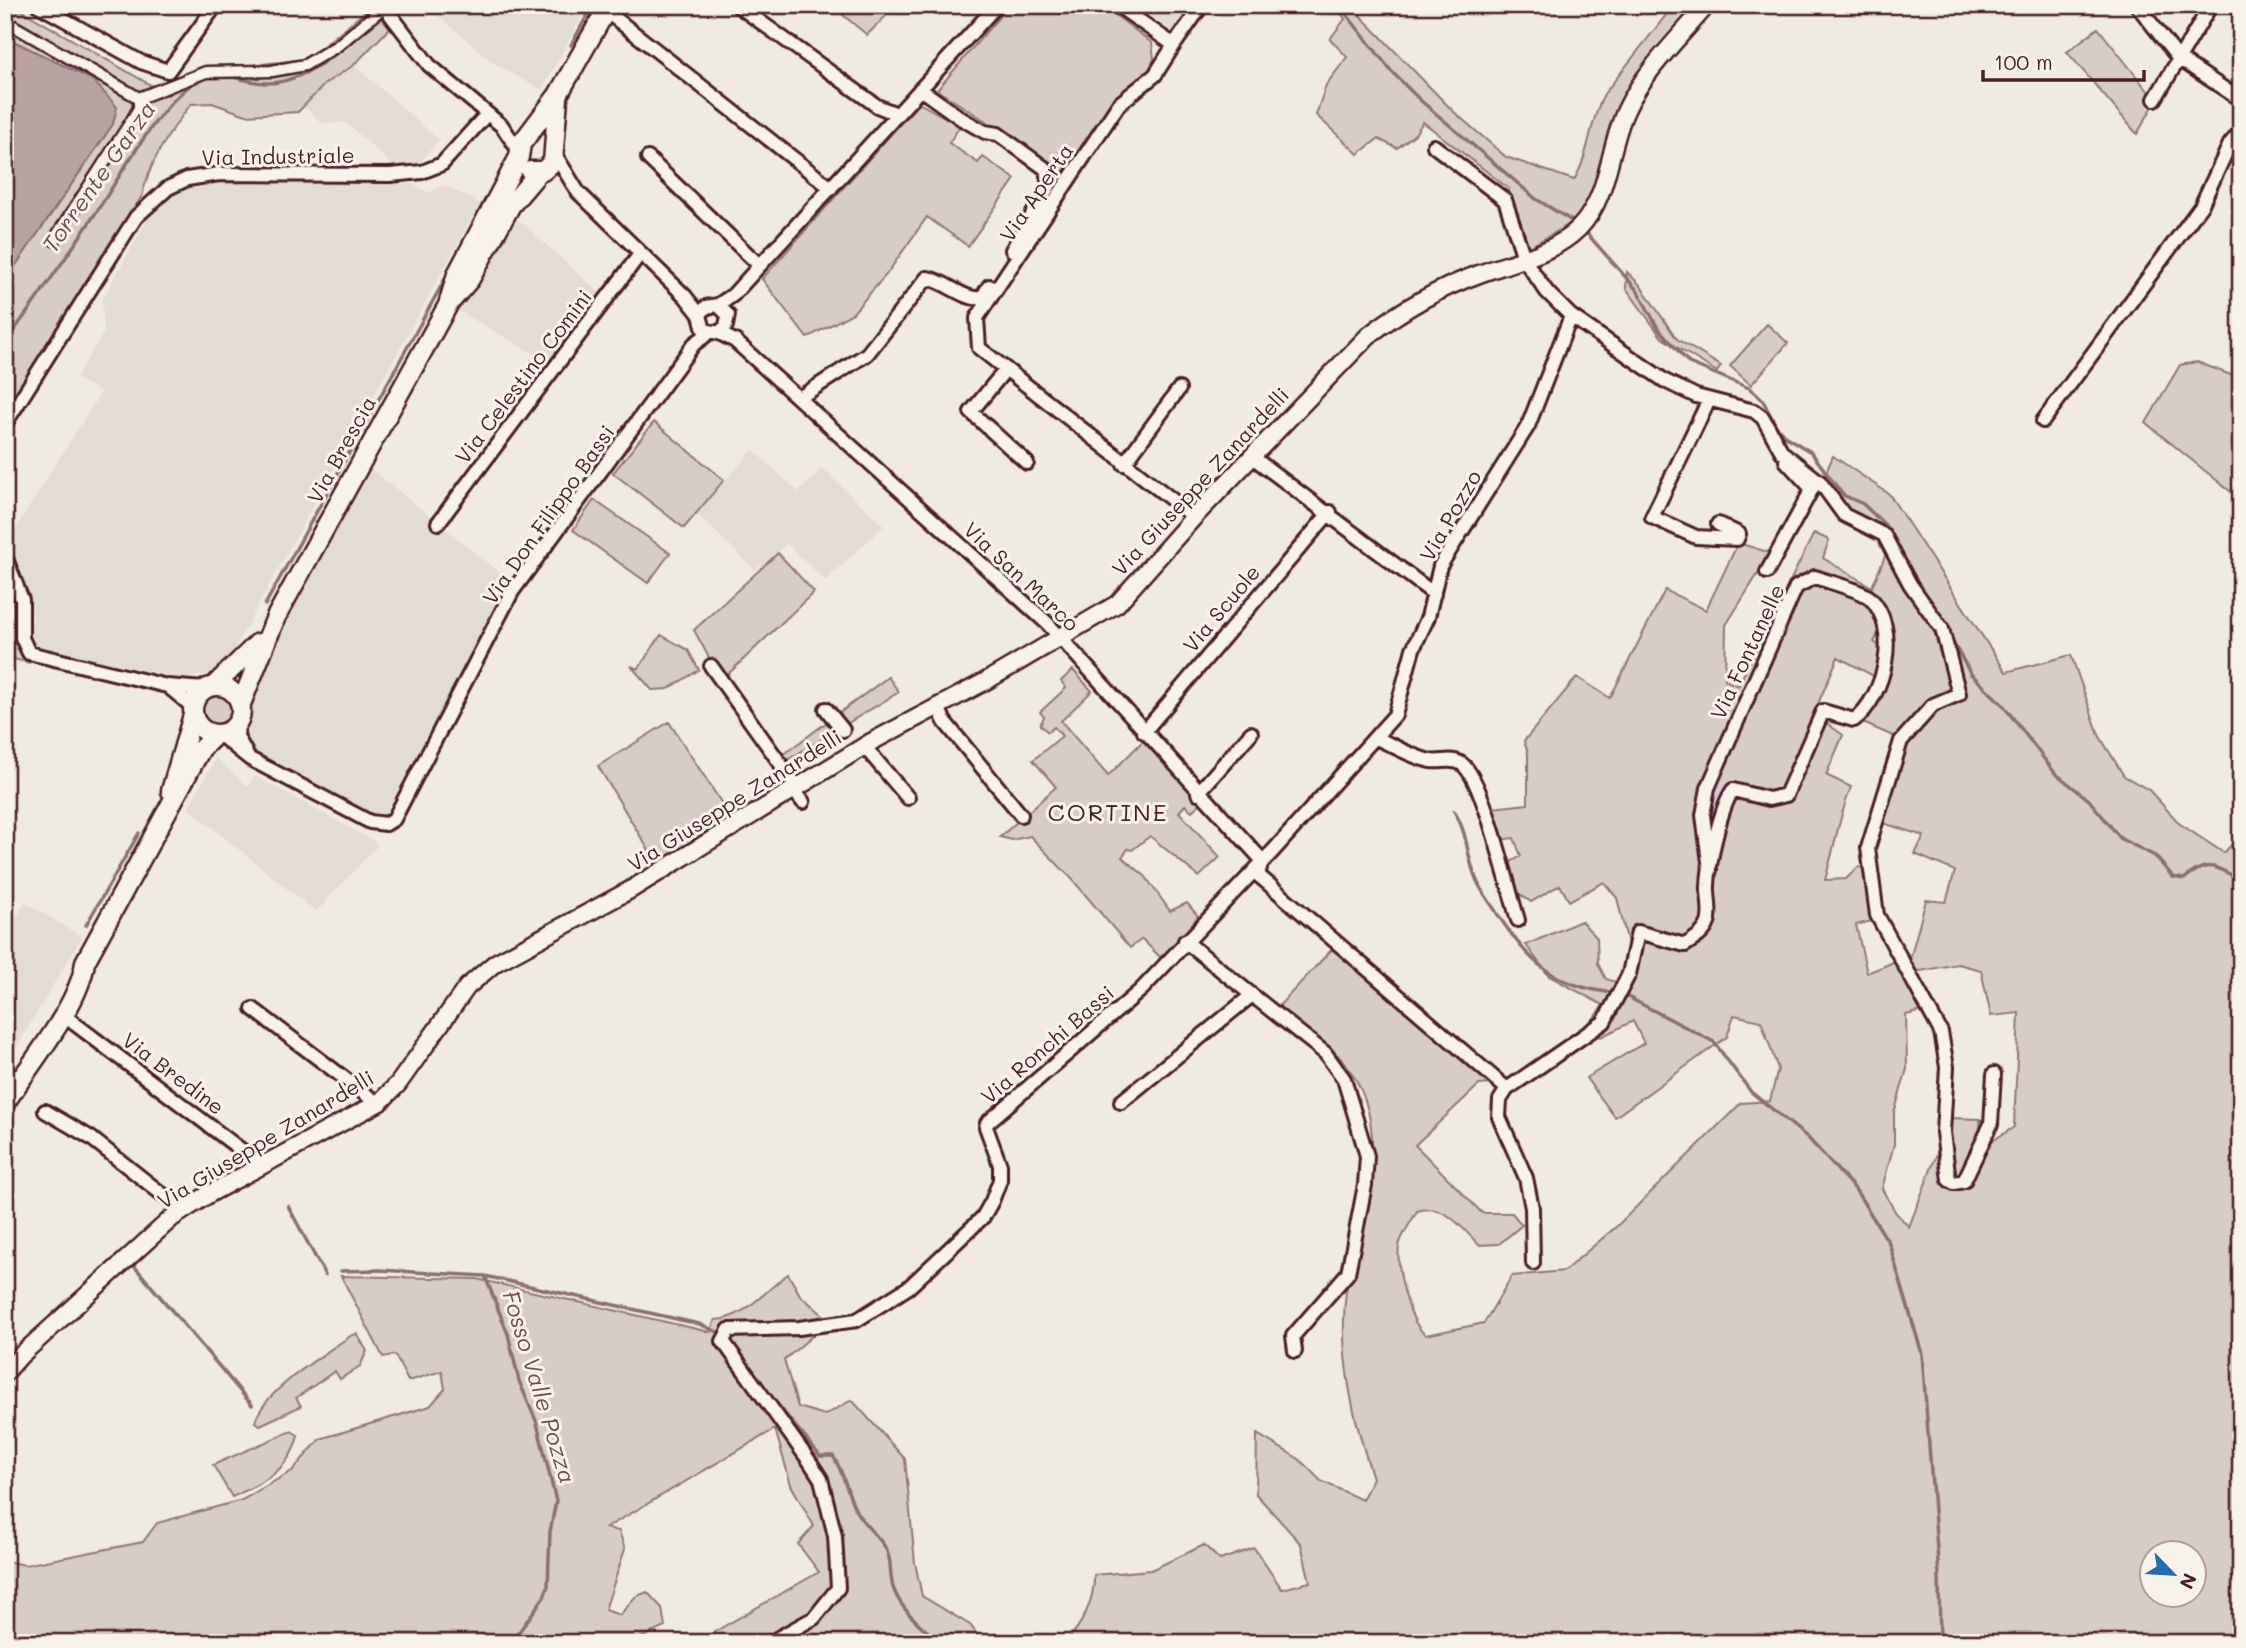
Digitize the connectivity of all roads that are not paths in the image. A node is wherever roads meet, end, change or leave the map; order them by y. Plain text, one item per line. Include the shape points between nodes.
1 (38, 5) edge
2 (216, 5) edge
3 (376, 5) edge
4 (383, 5) edge
5 (737, 5) edge
6 (997, 5) edge
7 (1116, 5) edge
8 (1202, 5) edge
9 (1707, 5) edge
10 (2137, 5) edge
11 (2211, 5) edge
12 (2233, 5) edge
13 (607, 8) edge
14 (2241, 10) edge
15 (5, 21) edge
16 (1174, 45) junction
17 (2178, 58) junction
18 (920, 89) junction
19 (558, 95) junction
20 (139, 98) junction
21 (2155, 99) dead end
22 (2241, 100) edge
23 (877, 106) junction
24 (487, 114) junction
25 (897, 114) junction
26 (887, 125) junction
27 (2241, 131) edge
28 (520, 145) junction
29 (1434, 146) dead end
30 (554, 151) junction
31 (648, 158) dead end
32 (540, 172) junction
33 (565, 173) junction
34 (831, 188) junction
35 (54, 240) dead end
36 (640, 254) junction
37 (1525, 261) junction
38 (759, 265) junction
39 (447, 305) junction
40 (1571, 316) junction
41 (713, 320) junction
42 (1006, 369) junction
43 (1179, 389) dead end
44 (799, 398) junction
45 (1709, 400) junction
46 (2043, 421) dead end
47 (5, 424) edge
48 (1782, 452) junction
49 (1251, 456) junction
50 (1027, 463) dead end
51 (1124, 464) junction
52 (1330, 512) junction
53 (1194, 517) junction
54 (1718, 524) dead end
55 (435, 527) dead end
56 (5, 556) edge
57 (1767, 572) dead end
58 (1434, 594) junction
59 (276, 617) junction
60 (1061, 637) junction
61 (711, 666) dead end
62 (167, 686) junction
63 (209, 688) junction
64 (241, 704) junction
65 (937, 705) junction
66 (826, 709) dead end
67 (193, 711) junction
68 (238, 722) junction
69 (843, 730) dead end
70 (1144, 732) junction
71 (1251, 733) dead end
72 (217, 734) junction
73 (1376, 738) junction
74 (864, 746) junction
75 (250, 760) junction
76 (798, 793) junction
77 (1199, 793) junction
78 (908, 798) dead end
79 (1021, 814) dead end
80 (163, 821) junction
81 (1262, 860) junction
82 (1710, 870) junction
83 (1518, 920) dead end
84 (1185, 941) junction
85 (85, 962) junction
86 (1252, 995) junction
87 (253, 1009) dead end
88 (62, 1014) junction
89 (1994, 1074) dead end
90 (9, 1088) edge
91 (1507, 1088) junction
92 (1121, 1101) dead end
93 (377, 1103) junction
94 (45, 1111) dead end
95 (261, 1166) junction
96 (166, 1198) junction
97 (189, 1207) junction
98 (172, 1218) junction
99 (1533, 1264) dead end
100 (1295, 1350) dead end
101 (5, 1373) edge
102 (769, 1643) edge

1 - 2 street via 141,62 168,71
3 - 20 street via 379,11 306,65 272,71 206,72
4 - 24 street via 429,65
5 - 23 street
6 - 18 street
7 - 16 street
8 - 16 street, Via Aperta
9 - 37 street, Via Giuseppe Zanardelli via 1649,74 1626,110 1604,186 1586,220
10 - 17 street
11 - 17 street
12 - 14 street
13 - 19 main road, Via Brescia
13 - 34 street, Via Brescia
15 - 20 street
16 - 42 street, Via Aperta via 1155,75 1119,104 977,318 979,348
17 - 21 street
17 - 22 street
18 - 25 street
18 - 44 street, Via Aperta via 962,119 998,134 1046,169 1049,180 1037,209 982,298 972,299 927,278 867,354
19 - 28 main road, Via Brescia
19 - 30 main road, Via Brescia
20 - 35 street via 132,120
23 - 25 street
23 - 26 street
24 - 28 street
24 - 47 street, Via Industriale via 442,163 422,172 219,174 187,179 168,188 136,217
25 - 26 street
26 - 34 street
27 - 46 street via 2230,144 2201,206
28 - 30 main road via 545,138
28 - 32 main road via 526,169
28 - 39 main road, Via Brescia via 457,274
29 - 37 street via 1505,200
30 - 32 main road, Via Brescia via 550,166
30 - 33 street, Via San Marco
31 - 38 street
32 - 33 street
32 - 39 main road, Via Brescia via 511,205 470,279
33 - 36 street, Via San Marco
34 - 38 street
36 - 41 street, Via San Marco
36 - 55 street, Via Celestino Comini
37 - 40 street
37 - 49 street, Via Giuseppe Zanardelli via 1480,273 1390,318 1344,358
38 - 41 street, Via Don Filippo Bassi
39 - 59 main road, Via Brescia
40 - 45 street via 1665,381
40 - 58 street, Via Pozzo via 1528,426 1440,566
41 - 44 street, Via San Marco
41 - 75 street, Via Don Filippo Bassi via 512,592 394,819 386,824 370,822
42 - 50 street via 971,412
42 - 51 street, Via Aperta
43 - 51 street
44 - 60 street, Via San Marco
45 - 48 street via 1754,411
45 - 54 street via 1652,517 1696,537 1737,538 1739,534
48 - 57 street via 1812,489
48 - 89 street via 1820,482 1844,514 1884,535 1910,584 1942,629 1960,690 1958,696 1933,705 1901,741 1868,848 1877,915 1941,1032 1947,1067 1943,1132 1949,1180 1954,1183 1964,1181 1991,1124
49 - 52 street
49 - 53 street, Via Giuseppe Zanardelli
51 - 53 street, Via Aperta
52 - 58 street
52 - 70 street, Via Scuole
53 - 60 street, Via Giuseppe Zanardelli via 1117,604
56 - 62 street via 22,600 22,638 29,653
58 - 73 street, Via Pozzo via 1395,715
59 - 63 main road, Via Brescia via 252,651
59 - 64 main road, Via Brescia
60 - 65 street, Via Giuseppe Zanardelli
60 - 70 street, Via San Marco
61 - 76 street
62 - 63 street
62 - 67 street
63 - 64 main road via 231,690
63 - 67 main road, Via Brescia
64 - 68 main road, Via Brescia
65 - 74 street, Via Giuseppe Zanardelli
65 - 79 street via 944,722
66 - 69 street
67 - 72 main road via 199,726
67 - 80 main road, Via Brescia
68 - 72 main road, Via Brescia
68 - 75 street via 237,737
70 - 77 street, Via San Marco
71 - 77 street
72 - 75 street
72 - 80 main road, Via Brescia via 201,749
73 - 81 street, Via Pozzo
73 - 83 street via 1431,761 1452,760 1471,774 1488,815
74 - 76 street, Via Giuseppe Zanardelli
74 - 78 street, Via Giuseppe Zanardelli
76 - 93 street, Via Giuseppe Zanardelli via 495,963 467,987 398,1084
77 - 81 street, Via San Marco
80 - 85 main road, Via Brescia
81 - 84 street, Via Ronchi Bassi
81 - 91 street via 1258,875
82 - 82 street, Via Fontanelle via 1725,801 1733,790 1769,799 1786,795 1823,711 1854,720 1866,712 1884,669 1886,623 1870,597 1815,577 1796,587 1708,788 1703,815
82 - 91 street, Via Fontanelle via 1709,922 1702,934 1685,945 1638,932 1629,974 1604,1022
84 - 86 street
84 - 102 street, Via Ronchi Bassi via 1132,998 987,1123 1000,1165 992,1201 983,1217 909,1287 857,1320 729,1330 723,1341 821,1479 838,1558 838,1588 814,1618
85 - 88 main road, Via Brescia
85 - 90 main road, Via Brescia via 70,976
86 - 92 street
86 - 100 street via 1332,1062 1344,1079 1367,1156 1348,1273 1293,1336
87 - 93 street
88 - 90 main road, Via Brescia via 33,1066
88 - 95 street, Via Bredine
91 - 99 street via 1500,1100 1499,1117 1526,1178 1532,1208
93 - 95 street, Via Giuseppe Zanardelli
94 - 96 street via 91,1138
95 - 97 street, Via Giuseppe Zanardelli
96 - 97 street
96 - 98 street
97 - 98 street, Via Giuseppe Zanardelli
98 - 101 street, Via Giuseppe Zanardelli

